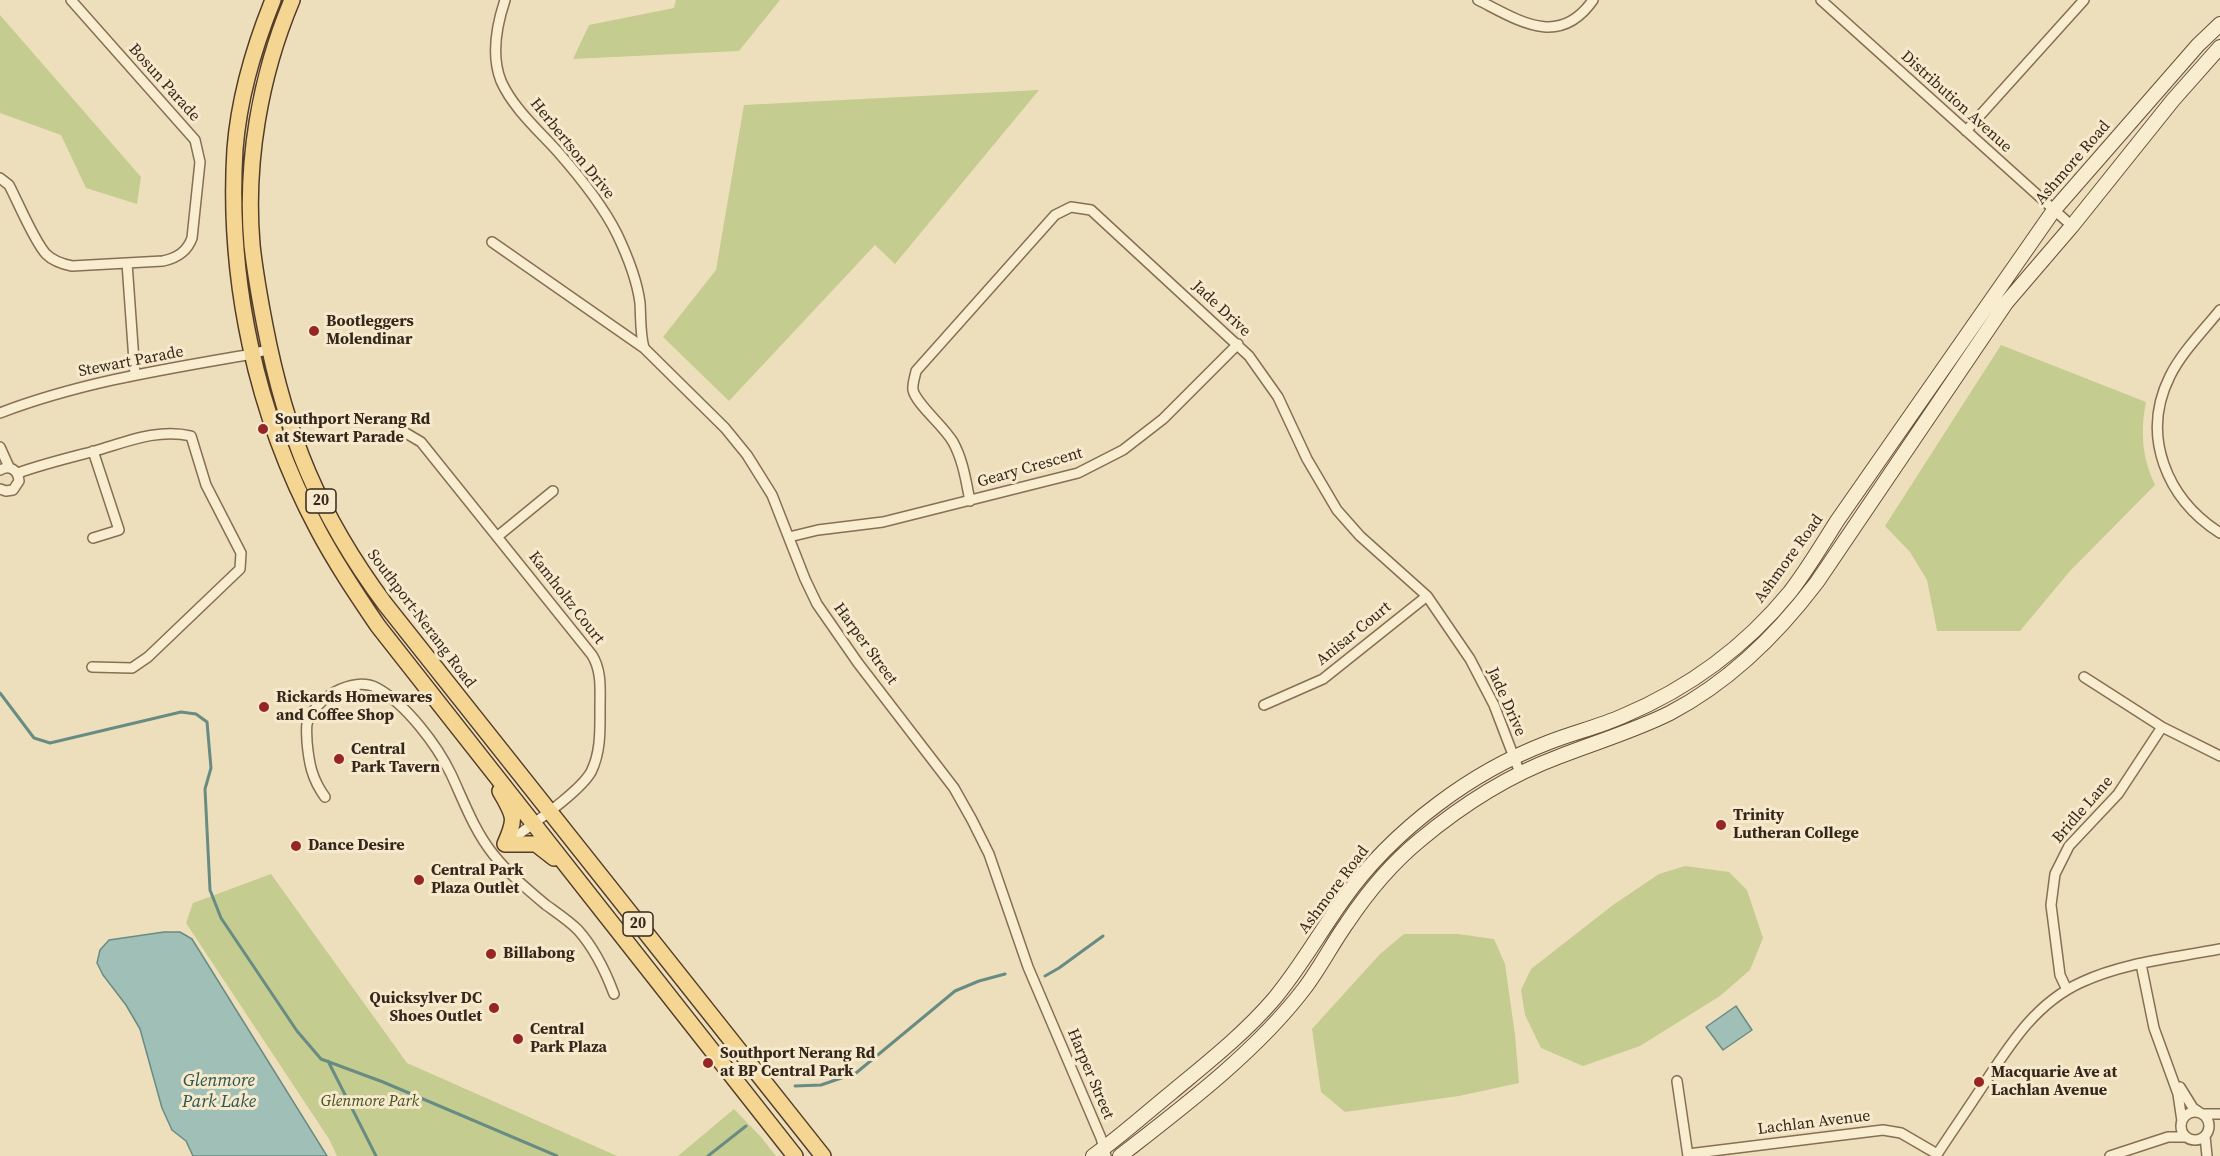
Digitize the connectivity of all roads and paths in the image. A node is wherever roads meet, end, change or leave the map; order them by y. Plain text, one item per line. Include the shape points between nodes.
1 (71, 0) edge
2 (273, 0) edge
3 (292, 0) edge
4 (505, 0) edge
5 (1478, 0) edge
6 (1593, 0) edge
7 (1821, 0) edge
8 (2084, 0) edge
9 (2220, 24) edge
10 (2220, 47) edge
11 (1966, 131) junction
12 (0, 178) edge
13 (2054, 210) junction
14 (2072, 226) junction
15 (492, 242) dead end
16 (127, 263) junction
17 (2220, 309) edge
18 (1238, 344) junction
19 (644, 348) junction
20 (270, 349) junction
21 (252, 354) junction
22 (135, 375) junction
23 (0, 413) edge
24 (399, 429) dead end
25 (0, 447) edge
26 (93, 451) junction
27 (4, 469) edge
28 (18, 473) junction
29 (0, 489) edge
30 (553, 491) dead end
31 (970, 501) junction
32 (2220, 533) edge
33 (498, 536) junction
34 (789, 537) junction
35 (93, 538) dead end
36 (1427, 596) junction
37 (92, 667) dead end
38 (2084, 677) dead end
39 (1264, 705) dead end
40 (2162, 727) junction
41 (2220, 756) edge
42 (1514, 758) junction
43 (493, 771) junction
44 (1520, 773) junction
45 (325, 797) dead end
46 (547, 811) junction
47 (534, 822) junction
48 (499, 849) junction
49 (571, 869) junction
50 (2220, 949) edge
51 (2141, 964) junction
52 (2067, 990) junction
53 (614, 994) dead end
54 (2169, 1069) junction
55 (1677, 1082) dead end
56 (2201, 1113) junction
57 (2220, 1115) edge
58 (2182, 1123) junction
59 (2210, 1127) junction
60 (2205, 1136) junction
61 (2168, 1137) junction
62 (2190, 1138) junction
63 (1101, 1154) edge
64 (1688, 1155) edge
65 (1937, 1155) edge
66 (795, 1156) edge
67 (823, 1156) edge
68 (1120, 1156) edge
69 (2110, 1156) edge
70 (2205, 1156) edge

1 - 16 street, Bosun Parade via 195,140 201,162 189,246 171,260
2 - 21 main road, 20 via 260,32 243,98 236,149 237,257
3 - 20 main road, Southport-Nerang Road / 20 via 266,81 253,156 252,245
4 - 19 street, Herbertson Drive via 497,34 501,80 514,103 601,207 626,255 639,300
5 - 6 street via 1525,24 1542,28 1574,19
7 - 11 street, Distribution Avenue
8 - 11 street
9 - 13 main road, Ashmore Road
10 - 14 main road, Ashmore Road
11 - 13 street, Distribution Avenue
12 - 16 street, Bosun Parade via 9,185 42,249 52,259 72,266
13 - 14 street, Distribution Avenue
13 - 42 main road, Ashmore Road via 1808,567 1754,631 1707,670 1666,696
14 - 44 main road, Ashmore Road via 2006,303 1817,582 1775,633 1724,679 1671,712
15 - 19 street, Harper Street
16 - 22 street
17 - 32 street via 2168,379 2158,431 2164,470 2171,484 2192,512
18 - 31 street, Geary Crescent via 1163,418 1124,450 1077,473
18 - 31 street, Jade Drive via 1091,210 1071,207 1055,215 916,371 912,388 953,441 963,465
18 - 36 street, Jade Drive via 1278,397 1337,510 1386,561
19 - 34 street, Harper Street via 747,455 772,495
20 - 21 street, Stewart Parade
20 - 46 main road, Southport-Nerang Road / 20 via 299,453 353,560
21 - 22 street, Stewart Parade
21 - 43 main road, 20 via 278,441 317,529 378,627
22 - 23 street, Stewart Parade via 51,394
24 - 33 street, Kamholtz Court via 421,442
25 - 27 street
26 - 28 street
26 - 35 street via 118,530
26 - 37 street via 147,436 175,432 191,436 206,485 241,553 240,569 148,657 132,668
27 - 28 street
28 - 29 street via 16,487 10,491
30 - 33 street
31 - 34 street, Geary Crescent via 883,522
33 - 46 street, Kamholtz Court via 592,655 599,672 600,743 592,770 573,792
34 - 63 street, Harper Street via 805,579 836,634 954,788 972,820 989,854
36 - 39 street, Anisar Court via 1323,679
36 - 42 street, Jade Drive via 1470,659 1494,705
38 - 40 street
40 - 41 street
40 - 52 street, Bridle Lane via 2118,794 2069,846 2055,874 2051,905 2060,975
42 - 44 street, Jade Drive
42 - 63 main road, Ashmore Road via 1463,786 1400,836 1357,881 1293,975 1259,1015
43 - 47 main road, 20
43 - 48 main road via 513,816 513,827
44 - 68 main road, Ashmore Road via 1460,809 1400,858 1348,921 1304,989 1264,1035
45 - 48 street via 309,768 309,719 342,688 374,687 405,711 437,752 472,824
46 - 47 street, Kamholtz Court
46 - 67 main road, Southport-Nerang Road / 20
47 - 48 street, Kamholtz Court
47 - 49 main road, 20
48 - 49 main road via 536,844 560,866
48 - 53 street via 517,881 579,931 601,962
49 - 66 main road, 20
50 - 51 street
51 - 52 street via 2096,976
51 - 54 street via 2154,1028
52 - 65 street via 2037,1012 2020,1032
54 - 56 street via 2187,1099
54 - 58 street via 2180,1101
55 - 64 street
56 - 57 street
56 - 58 street via 2191,1113
56 - 59 street
57 - 59 street
58 - 61 street
58 - 62 street
59 - 60 street
60 - 62 street
60 - 70 street
61 - 62 street
61 - 69 street
62 - 70 street
64 - 65 street, Lachlan Avenue via 1883,1130 1901,1133

